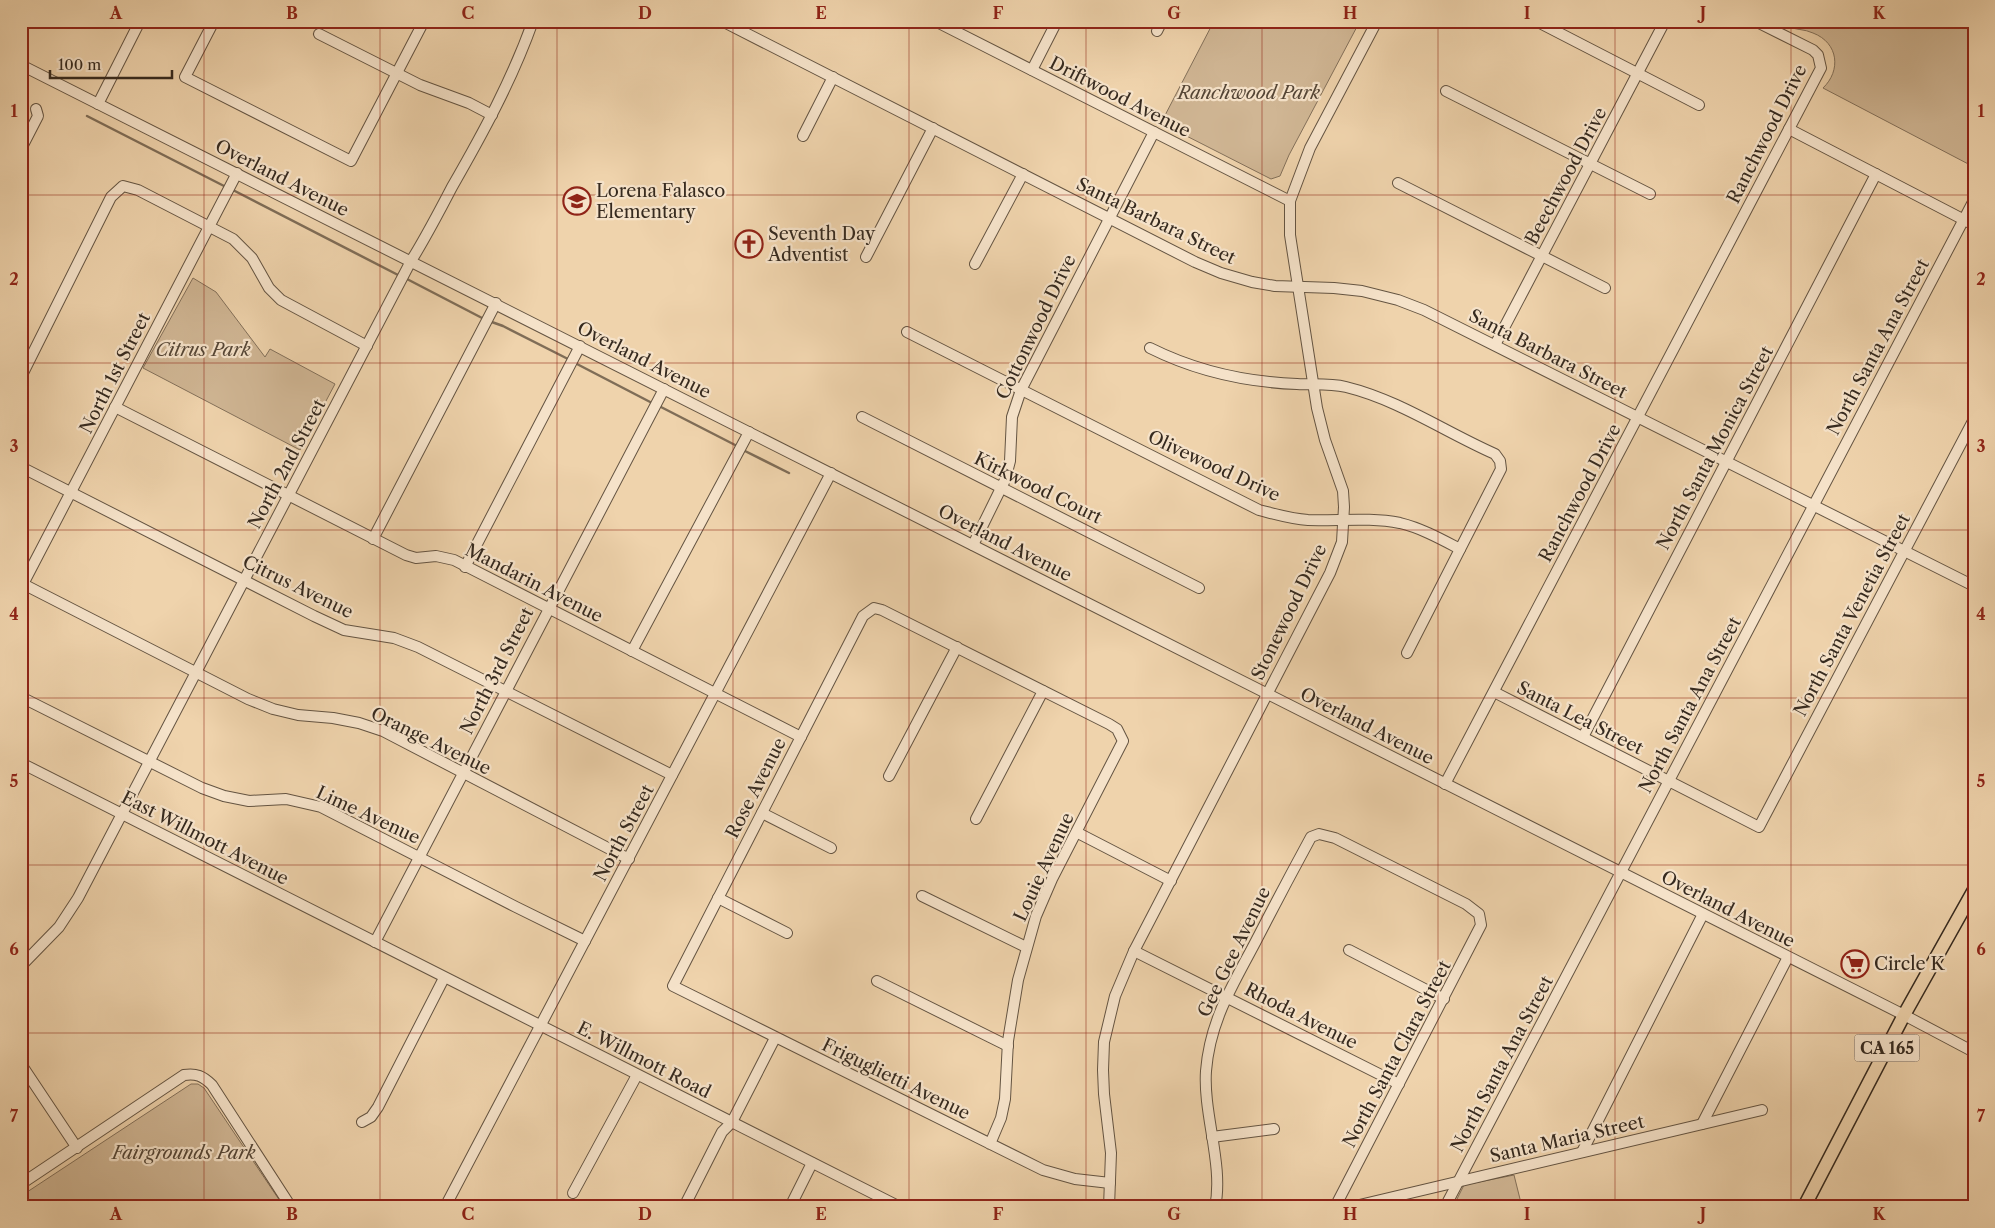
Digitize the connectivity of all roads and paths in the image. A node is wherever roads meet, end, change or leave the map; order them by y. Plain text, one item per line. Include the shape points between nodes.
1 (140, 21) edge
2 (214, 21) edge
3 (424, 21) edge
4 (533, 21) edge
5 (722, 21) edge
6 (935, 21) edge
7 (1058, 21) edge
8 (1162, 21) edge
9 (1377, 21) edge
10 (1536, 21) edge
11 (1665, 21) edge
12 (1754, 21) edge
13 (951, 25) edge
14 (1157, 31) dead end
15 (319, 34) dead end
16 (21, 65) edge
17 (1032, 70) junction
18 (397, 73) junction
19 (1638, 74) junction
20 (832, 77) junction
21 (1446, 92) dead end
22 (98, 104) junction
23 (1699, 105) dead end
24 (36, 109) dead end
25 (492, 115) junction
26 (933, 128) junction
27 (1789, 129) junction
28 (1154, 132) junction
29 (803, 136) dead end
30 (21, 149) edge
31 (1590, 164) junction
32 (237, 173) junction
33 (1023, 174) junction
34 (1876, 174) junction
35 (1398, 183) dead end
36 (1650, 194) dead end
37 (1974, 200) edge
38 (1290, 201) junction
39 (1109, 217) junction
40 (1964, 220) junction
41 (1974, 225) edge
42 (209, 226) junction
43 (1542, 256) junction
44 (866, 257) dead end
45 (411, 261) junction
46 (975, 264) dead end
47 (1299, 286) junction
48 (1605, 288) dead end
49 (496, 303) junction
50 (907, 332) dead end
51 (1495, 345) junction
52 (367, 346) junction
53 (580, 346) junction
54 (1150, 348) dead end
55 (21, 377) edge
56 (1314, 384) junction
57 (664, 389) junction
58 (1021, 390) junction
59 (115, 407) junction
60 (862, 417) dead end
61 (1638, 418) junction
62 (1974, 419) edge
63 (749, 432) junction
64 (1726, 462) junction
65 (21, 467) edge
66 (831, 473) junction
67 (1002, 488) junction
68 (71, 492) junction
69 (288, 496) junction
70 (1812, 506) junction
71 (1345, 519) junction
72 (373, 539) junction
73 (973, 545) junction
74 (1460, 550) junction
75 (1903, 552) junction
76 (465, 567) junction
77 (244, 581) junction
78 (22, 586) edge
79 (1974, 586) edge
80 (1199, 588) dead end
81 (548, 609) junction
82 (957, 647) junction
83 (632, 651) junction
84 (1407, 653) dead end
85 (197, 671) junction
86 (505, 691) junction
87 (1043, 691) junction
88 (1494, 692) junction
89 (715, 693) junction
90 (1267, 694) junction
91 (21, 697) edge
92 (801, 737) junction
93 (1582, 737) junction
94 (149, 762) junction
95 (21, 763) edge
96 (462, 774) junction
97 (672, 775) junction
98 (889, 776) dead end
99 (1668, 781) junction
100 (1445, 784) junction
101 (762, 812) junction
102 (122, 814) junction
103 (976, 819) dead end
104 (1759, 827) joint
105 (1078, 833) junction
106 (831, 848) dead end
107 (419, 857) junction
108 (629, 859) junction
109 (1620, 873) junction
110 (1171, 882) junction
111 (1974, 890) edge
112 (922, 896) dead end
113 (718, 898) junction
114 (1479, 914) joint
115 (1703, 914) junction
116 (787, 933) dead end
117 (585, 941) junction
118 (375, 942) junction
119 (1026, 947) junction
120 (1349, 950) dead end
121 (1134, 951) junction
122 (1788, 957) junction
123 (21, 966) edge
124 (444, 978) junction
125 (877, 981) dead end
126 (673, 986) joint
127 (1226, 997) junction
128 (1444, 999) junction
129 (1904, 1015) junction
130 (541, 1026) junction
131 (775, 1038) junction
132 (1008, 1046) junction
133 (1974, 1052) edge
134 (21, 1064) edge
135 (637, 1075) junction
136 (1399, 1084) junction
137 (1762, 1110) dead end
138 (362, 1122) dead end
139 (732, 1122) junction
140 (1702, 1124) junction
141 (1274, 1129) dead end
142 (1212, 1137) junction
143 (990, 1144) junction
144 (77, 1148) junction
145 (1582, 1152) junction
146 (812, 1163) junction
147 (1458, 1181) junction
148 (1110, 1183) junction
149 (21, 1184) edge
150 (573, 1193) dead end
151 (291, 1207) edge
152 (446, 1207) edge
153 (684, 1207) edge
154 (790, 1207) edge
155 (900, 1207) edge
156 (1109, 1207) edge
157 (1215, 1207) edge
158 (1335, 1207) edge
159 (1351, 1207) edge
160 (1445, 1207) edge
161 (1804, 1207) edge

1 - 22 street
2 - 18 street via 185,77 351,161
3 - 18 street
4 - 25 street, North 2nd Street via 517,65
5 - 20 street, Santa Barbara Street
6 - 13 street, Driftwood Avenue
7 - 17 street
8 - 14 street
9 - 38 street, Stonewood Drive via 1310,148
10 - 19 street
11 - 19 street, Beechwood Drive
12 - 27 street, Ranchwood Drive via 1818,55 1821,68
13 - 17 street, Driftwood Avenue
15 - 18 street
16 - 22 street, Overland Avenue
17 - 28 street, Driftwood Avenue
18 - 25 street
19 - 23 street
19 - 31 street, Beechwood Drive
20 - 26 street, Santa Barbara Street
20 - 29 street
21 - 31 street
22 - 32 street, Overland Avenue
24 - 30 street via 38,116
25 - 45 street, North 2nd Street
26 - 33 street, Santa Barbara Street
26 - 44 street
27 - 34 street
27 - 61 street, Ranchwood Drive
28 - 38 street, Driftwood Avenue
28 - 39 street, Cottonwood Drive
31 - 36 street
31 - 43 street, Beechwood Drive
32 - 42 street, North 1st Street
32 - 45 street, Overland Avenue
33 - 39 street, Santa Barbara Street
33 - 46 street
34 - 40 street
34 - 64 street, North Santa Monica Street
35 - 43 street
37 - 40 street, North Santa Ana Street
38 - 47 street, Stonewood Drive via 1290,235
39 - 47 street, Santa Barbara Street via 1221,273 1268,285
39 - 58 street, Cottonwood Drive
40 - 41 street
40 - 70 street, North Santa Ana Street
42 - 52 street via 247,251 269,288 281,300
42 - 55 street via 138,190 123,186 111,198
42 - 59 street, North 1st Street
43 - 48 street
43 - 51 street, Beechwood Drive
45 - 49 street, Overland Avenue
45 - 52 street, North 2nd Street
47 - 51 street, Santa Barbara Street via 1352,289 1398,300
47 - 56 street, Stonewood Drive
49 - 53 street, Overland Avenue
49 - 72 street
50 - 58 street, Olivewood Drive
51 - 61 street, Santa Barbara Street
52 - 69 street, North 2nd Street
53 - 57 street, Overland Avenue
53 - 76 street
54 - 56 street via 1198,368 1231,377
56 - 71 street, Stonewood Drive via 1325,440 1342,491
56 - 74 street via 1347,387 1386,400 1495,454 1501,469
57 - 63 street, Overland Avenue
57 - 81 street, North 3rd Street
58 - 67 street, Cottonwood Drive via 1014,406 1010,461
58 - 71 street, Olivewood Drive via 1259,510 1306,520
59 - 68 street, North 1st Street
59 - 69 street, Mandarin Avenue
60 - 67 street, Kirkwood Court
61 - 64 street, Santa Barbara Street
61 - 88 street, Ranchwood Drive
62 - 75 street, North Santa Venetia Street
63 - 66 street, Overland Avenue
63 - 83 street
64 - 70 street, Santa Barbara Street
64 - 93 street, North Santa Monica Street
65 - 68 street, Citrus Avenue
66 - 73 street, Overland Avenue
66 - 89 street, North Street
67 - 73 street, Cottonwood Drive
67 - 80 street, Kirkwood Court
68 - 77 street, Citrus Avenue
68 - 78 street, North 1st Street
69 - 72 street, Mandarin Avenue
69 - 77 street, North 2nd Street
70 - 75 street, Santa Barbara Street
70 - 99 street, North Santa Ana Street
71 - 74 street, Olivewood Drive via 1400,523 1431,534
71 - 90 street, Stonewood Drive via 1335,563
72 - 76 street, Mandarin Avenue via 406,556 436,556 454,560
73 - 90 street, Overland Avenue
74 - 84 street
75 - 79 street, Santa Barbara Street
75 - 104 street, North Santa Venetia Street
76 - 81 street, Mandarin Avenue
77 - 85 street, North 2nd Street
77 - 86 street, Citrus Avenue via 344,630 394,638 410,644
78 - 85 street, Orange Avenue
81 - 83 street, Mandarin Avenue
81 - 86 street, North 3rd Street
82 - 87 street
82 - 92 street, Rose Avenue via 874,608 863,616
82 - 98 street
83 - 89 street, Mandarin Avenue
85 - 94 street, North 2nd Street
85 - 96 street, Orange Avenue via 273,709 359,723 383,731
86 - 96 street, North 3rd Street
86 - 97 street, Citrus Avenue
87 - 103 street
87 - 105 street, Louie Avenue via 1117,729 1123,741
88 - 93 street, Santa Lea Street
88 - 100 street, Ranchwood Drive
89 - 92 street, Mandarin Avenue
89 - 97 street, North Street
90 - 100 street, Overland Avenue
90 - 110 street, Stonewood Drive
91 - 94 street, Lime Avenue
92 - 101 street, Rose Avenue
93 - 99 street, Santa Lea Street
94 - 102 street, North 2nd Street
94 - 107 street, Lime Avenue via 224,796 249,801 286,799 321,807
95 - 102 street, East Willmott Avenue
96 - 107 street, North 3rd Street
96 - 108 street, Orange Avenue
97 - 108 street, North Street
99 - 104 street, Santa Lea Street
99 - 109 street, North Santa Ana Street
100 - 109 street, Overland Avenue
101 - 106 street
101 - 113 street, Rose Avenue
102 - 118 street, East Willmott Avenue
102 - 123 street, North 2nd Street via 69,913 41,948
105 - 110 street
105 - 119 street, Louie Avenue via 1042,901
107 - 117 street, Lime Avenue
107 - 118 street, North 3rd Street
108 - 117 street, North Street
109 - 115 street, Overland Avenue
109 - 147 street, North Santa Ana Street
110 - 121 street, Stonewood Drive
111 - 129 main road, CA 165
112 - 119 street
113 - 116 street
113 - 126 street, Rose Avenue
114 - 127 street, Gee Gee Avenue via 1466,904 1335,838 1319,834 1310,837
114 - 128 street, North Santa Clara Street via 1481,925
115 - 122 street, Overland Avenue
115 - 145 street
117 - 130 street, North Street
118 - 124 street, E. Willmott Road
119 - 132 street, Louie Avenue
120 - 128 street
121 - 127 street, Rhoda Avenue
121 - 148 street, Stonewood Drive via 1115,996 1104,1042 1102,1070 1110,1133
122 - 129 street, Overland Avenue
122 - 140 street
124 - 130 street, E. Willmott Road
124 - 138 street via 378,1107 371,1117
125 - 132 street
126 - 131 street, Friguglietti Avenue
127 - 136 street, Rhoda Avenue
127 - 142 street, Gee Gee Avenue via 1209,1044 1206,1072
128 - 136 street, North Santa Clara Street
129 - 133 street, Overland Avenue
129 - 161 main road, CA 165
130 - 135 street, E. Willmott Road
130 - 152 street, North Street
131 - 139 street
131 - 143 street, Friguglietti Avenue
132 - 143 street, Louie Avenue via 1005,1099
134 - 144 street
135 - 139 street, E. Willmott Road
135 - 150 street
136 - 158 street, North Santa Clara Street
137 - 140 street, Santa Maria Street
139 - 146 street, E. Willmott Road
139 - 153 street via 722,1132
140 - 145 street, Santa Maria Street
141 - 142 street
142 - 157 street, Gee Gee Avenue via 1217,1186
143 - 148 street, Friguglietti Avenue via 1050,1173
144 - 149 street
144 - 151 street via 184,1075 200,1076 212,1086
145 - 147 street, Santa Maria Street
146 - 154 street
146 - 155 street, E. Willmott Road
147 - 159 street, Santa Maria Street
147 - 160 street, North Santa Ana Street
148 - 156 street, Stonewood Drive

